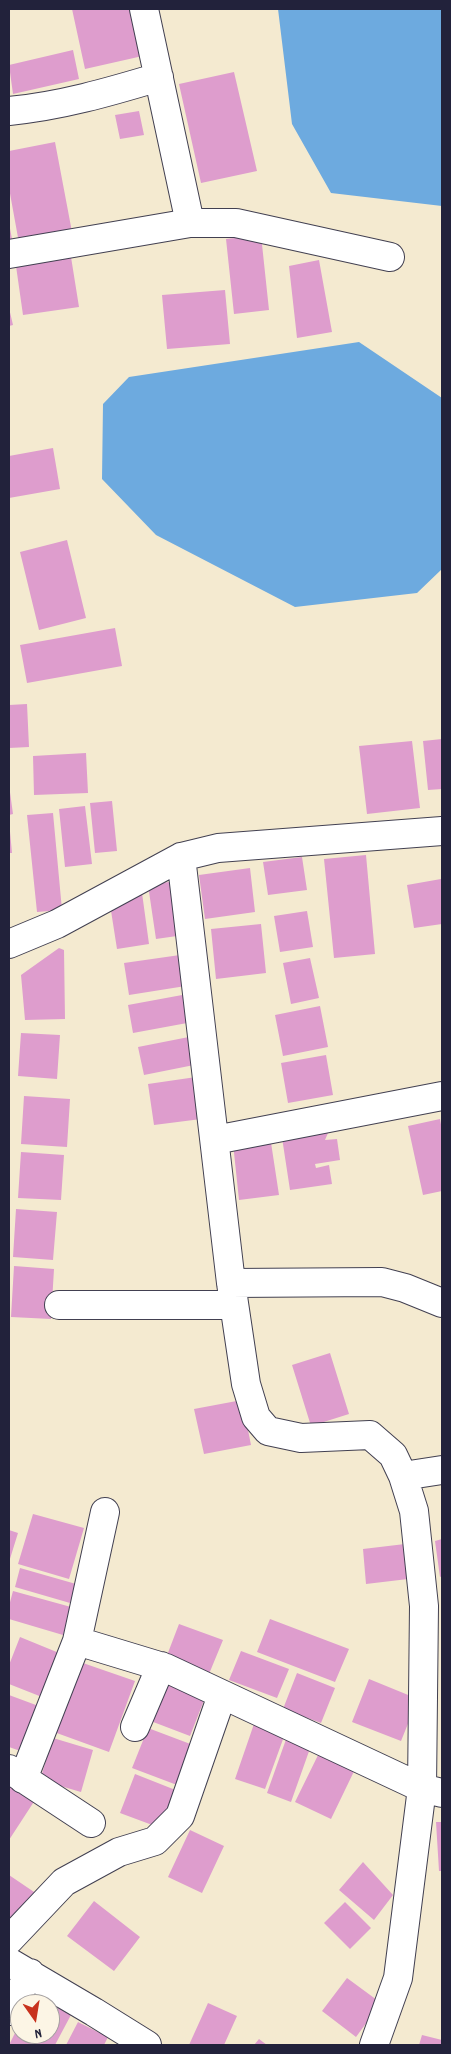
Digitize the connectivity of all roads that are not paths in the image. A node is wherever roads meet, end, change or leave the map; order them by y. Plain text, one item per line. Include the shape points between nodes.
1 (144, 9) edge
2 (159, 77) junction
3 (9, 111) edge
4 (190, 223) junction
5 (9, 254) edge
6 (390, 257) dead end
7 (442, 831) edge
8 (181, 857) junction
9 (9, 944) edge
10 (442, 1096) edge
11 (215, 1140) junction
12 (232, 1294) junction
13 (442, 1303) edge
14 (59, 1305) dead end
15 (442, 1470) edge
16 (403, 1476) junction
17 (105, 1512) dead end
18 (77, 1641) junction
19 (161, 1666) junction
20 (222, 1695) junction
21 (135, 1727) dead end
22 (16, 1774) edge
23 (432, 1791) edge
24 (91, 1823) dead end
25 (9, 1940) edge
26 (19, 1968) edge
27 (9, 2012) edge
28 (147, 2045) edge
29 (374, 2045) edge

1 - 2 street
2 - 3 street via 86,99
2 - 4 street
4 - 5 street
4 - 6 street via 236,223
7 - 8 street via 218,848
8 - 9 street via 57,924
8 - 11 street
10 - 11 street
11 - 12 street
12 - 13 street via 382,1282
12 - 14 street
12 - 16 street via 246,1384 256,1417 268,1430 301,1438 370,1434 393,1455
15 - 16 street
16 - 23 street via 414,1511 424,1606
17 - 18 street
18 - 19 street
18 - 22 street
19 - 20 street
19 - 21 street
20 - 23 street
20 - 25 street via 180,1816 155,1841 119,1852 64,1882
22 - 24 street
23 - 29 street via 398,1978
26 - 27 street
26 - 28 street

